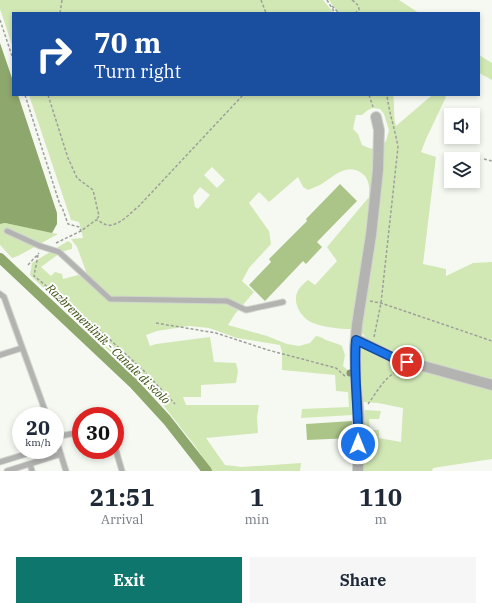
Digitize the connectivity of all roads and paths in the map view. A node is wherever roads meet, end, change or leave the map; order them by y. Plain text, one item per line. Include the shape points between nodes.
1 (62, 0) edge
2 (261, 0) edge
3 (327, 0) edge
4 (352, 0) edge
5 (330, 4) junction
6 (60, 12) edge
7 (266, 12) edge
8 (334, 12) edge
9 (338, 12) edge
10 (356, 12) edge
11 (0, 20) edge
12 (12, 56) edge
13 (25, 96) edge
14 (48, 96) edge
15 (242, 96) edge
16 (369, 96) edge
17 (387, 96) edge
18 (376, 117) joint
19 (484, 159) dead end
20 (492, 160) edge
21 (96, 220) junction
22 (81, 231) junction
23 (7, 232) dead end
24 (47, 248) junction
25 (38, 254) junction
26 (28, 265) dead end
27 (0, 294) edge
28 (362, 299) junction
29 (283, 302) dead end
30 (381, 303) junction
31 (156, 323) dead end
32 (356, 340) junction
33 (492, 341) edge
34 (372, 347) junction
35 (22, 348) junction
36 (0, 355) edge
37 (403, 370) dead end
38 (356, 384) junction
39 (492, 385) edge
40 (175, 404) dead end
41 (45, 407) edge
42 (359, 416) junction
43 (12, 458) edge
44 (46, 459) edge
45 (62, 459) edge
46 (118, 459) edge
47 (0, 462) edge
48 (30, 464) junction
49 (7, 471) edge
50 (32, 471) edge
51 (66, 471) edge
52 (122, 471) edge
53 (358, 471) edge

1 - 6 path
2 - 7 path
3 - 5 path
4 - 10 path via 358,4 359,10
5 - 8 path
5 - 9 path
11 - 12 path
13 - 22 path via 60,205 68,224 78,226
14 - 21 path via 77,178 93,190 99,216
15 - 21 path via 125,218 114,225 106,225
16 - 18 path
17 - 30 path via 398,147
18 - 28 street via 379,130 378,170
19 - 20 path
21 - 22 path
22 - 24 path
23 - 24 lane
24 - 25 path
24 - 29 lane via 59,252 110,299 227,301 246,310
25 - 26 path
25 - 40 path via 34,276 94,325
27 - 35 lane via 4,297
28 - 30 path
28 - 32 street
30 - 33 path
30 - 34 path
31 - 38 path via 216,333 336,368
32 - 34 street
32 - 38 street
34 - 39 street via 394,358
35 - 36 lane
35 - 41 lane
37 - 42 path via 383,383
38 - 42 street
42 - 53 street
43 - 47 lane
44 - 48 lane
45 - 51 lane
46 - 52 lane
48 - 49 lane
48 - 50 lane

